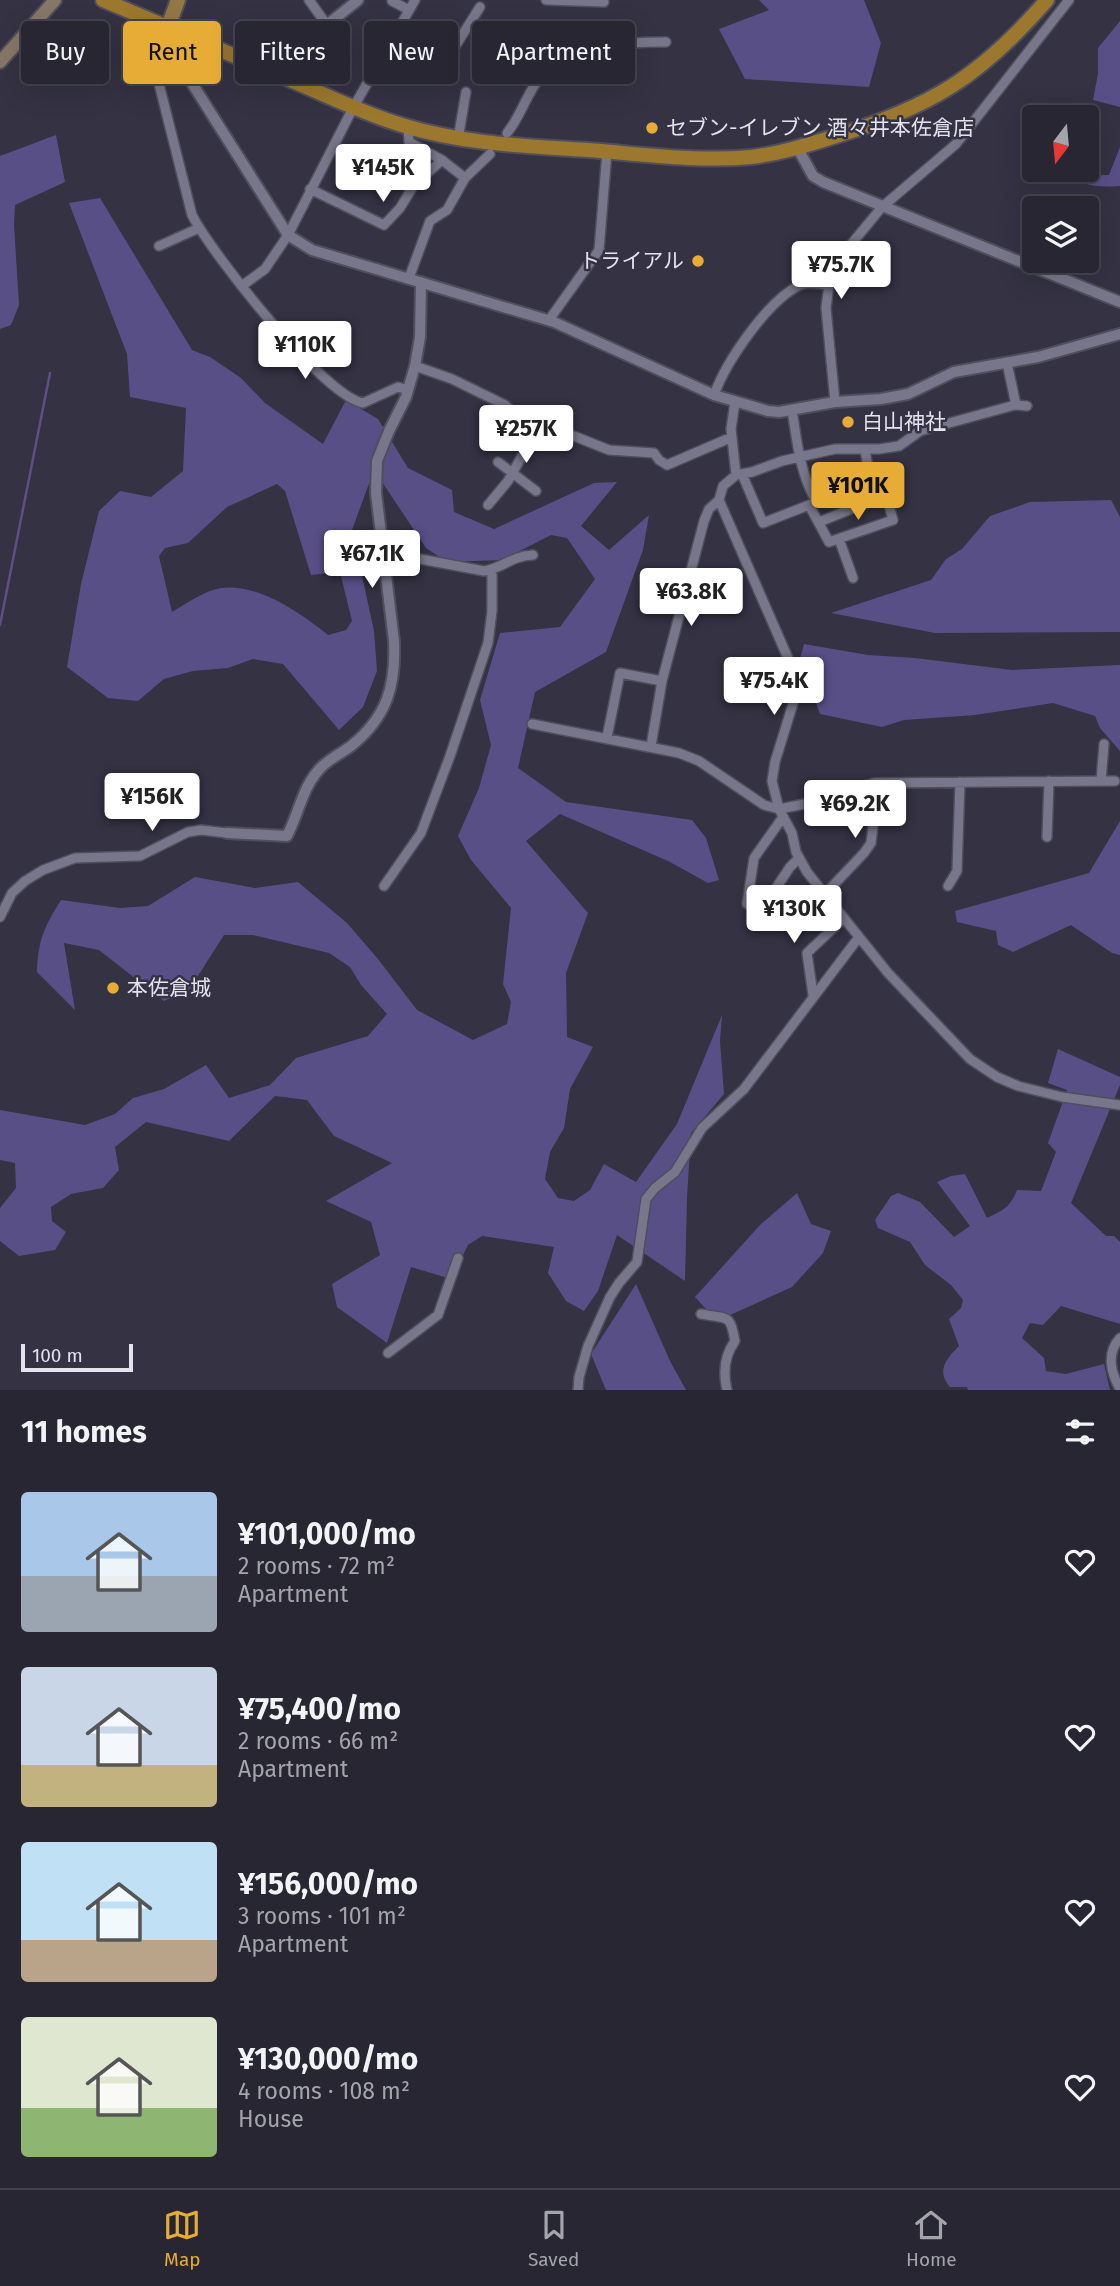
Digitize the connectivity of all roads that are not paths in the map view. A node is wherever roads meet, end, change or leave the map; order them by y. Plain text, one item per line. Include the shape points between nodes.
1 (55, 0) edge
2 (103, 0) edge
3 (178, 0) edge
4 (309, 0) edge
5 (359, 0) edge
6 (415, 0) edge
7 (546, 0) edge
8 (1047, 0) edge
9 (1069, 0) edge
10 (392, 1) edge
11 (587, 1) edge
12 (604, 2) dead end
13 (480, 7) dead end
14 (410, 10) junction
15 (144, 21) edge
16 (172, 21) edge
17 (324, 21) edge
18 (332, 21) edge
19 (403, 21) edge
20 (458, 42) edge
21 (666, 42) dead end
22 (635, 44) edge
23 (0, 62) edge
24 (159, 84) edge
25 (192, 84) edge
26 (299, 84) edge
27 (367, 84) edge
28 (535, 84) edge
29 (466, 92) dead end
30 (353, 108) junction
31 (408, 127) junction
32 (507, 133) dead end
33 (458, 139) junction
34 (797, 147) junction
35 (607, 152) junction
36 (490, 154) dead end
37 (442, 160) junction
38 (465, 178) junction
39 (310, 189) junction
40 (882, 207) junction
41 (199, 228) junction
42 (288, 235) junction
43 (159, 246) dead end
44 (409, 278) junction
45 (421, 282) junction
46 (243, 285) junction
47 (828, 285) junction
48 (1120, 302) edge
49 (549, 320) junction
50 (1120, 334) edge
51 (1007, 363) junction
52 (415, 366) junction
53 (408, 390) junction
54 (714, 395) junction
55 (735, 402) junction
56 (835, 402) junction
57 (792, 410) junction
58 (538, 427) junction
59 (732, 437) junction
60 (865, 450) junction
61 (800, 456) junction
62 (498, 462) dead end
63 (512, 473) junction
64 (869, 473) junction
65 (739, 475) junction
66 (536, 491) dead end
67 (886, 495) junction
68 (719, 500) junction
69 (813, 503) junction
70 (488, 505) dead end
71 (819, 522) junction
72 (839, 539) junction
73 (383, 552) junction
74 (533, 555) dead end
75 (492, 570) junction
76 (853, 578) dead end
77 (662, 681) junction
78 (532, 724) dead end
79 (607, 737) junction
80 (1104, 744) dead end
81 (652, 746) junction
82 (1049, 781) junction
83 (1101, 781) junction
84 (1115, 781) dead end
85 (960, 782) junction
86 (878, 783) junction
87 (781, 813) junction
88 (227, 833) joint
89 (1047, 837) dead end
90 (799, 858) junction
91 (384, 886) dead end
92 (948, 886) dead end
93 (824, 894) junction
94 (0, 917) edge
95 (844, 918) junction
96 (859, 937) junction
97 (814, 995) junction
98 (1119, 1102) edge
99 (458, 1258) dead end
100 (701, 1314) dead end
101 (1120, 1338) edge
102 (388, 1353) dead end
103 (578, 1390) edge
104 (727, 1390) edge
105 (1120, 1390) edge

1 - 23 main road
2 - 15 highway
3 - 16 main road
4 - 17 street
5 - 18 street
6 - 14 street
7 - 11 street
8 - 34 highway via 991,58 924,104 877,124
9 - 40 street via 956,144
10 - 14 street
11 - 12 street
13 - 20 street
14 - 19 street
21 - 22 street
24 - 41 street
25 - 42 street
26 - 30 highway
27 - 30 street
28 - 32 street
29 - 33 street
30 - 31 highway
30 - 39 street
31 - 33 highway
31 - 37 street via 409,142
33 - 35 highway
34 - 35 highway via 752,157
34 - 40 street via 813,176
35 - 49 street via 599,250
36 - 38 street
37 - 38 street
37 - 39 street via 414,185 384,225
38 - 44 street via 447,210 430,221
39 - 42 street
40 - 47 street via 843,254
40 - 48 street
41 - 43 street
41 - 46 street
42 - 44 street via 312,250
42 - 46 street via 265,269
44 - 45 street
45 - 49 street
45 - 52 street
46 - 53 street via 317,372 357,402 398,387
47 - 54 street via 801,285 783,298 743,339
47 - 56 street
49 - 54 street
50 - 51 street
51 - 56 street via 954,372 908,394
51 - 60 street via 1022,405 920,431 899,446
52 - 53 street
52 - 58 street via 505,405
53 - 73 street via 377,461
54 - 55 street
55 - 57 street via 768,411
55 - 59 street
56 - 57 street
57 - 61 street
58 - 59 street via 609,450 654,453 667,465
58 - 63 street
59 - 65 street
60 - 61 street via 855,447
60 - 64 street
61 - 65 street
61 - 69 street
62 - 63 street
63 - 66 street
63 - 70 street
64 - 67 street via 881,476
64 - 69 street
65 - 68 street via 723,486
65 - 69 street via 763,523
67 - 71 street
67 - 72 street via 893,520
68 - 77 street via 704,521
68 - 87 street via 795,683 772,781
69 - 71 street
71 - 72 street via 829,542
72 - 76 street
73 - 75 street
73 - 88 street via 394,655 391,691 382,711 357,741 317,772 287,835
74 - 75 street via 519,555
75 - 91 street via 488,643 450,756 421,833
77 - 79 street via 620,673
77 - 81 street
78 - 79 street
79 - 81 street
80 - 83 street
81 - 87 street via 699,761
82 - 83 street
82 - 85 street
82 - 89 street
83 - 84 street
85 - 86 street
85 - 92 street via 957,870
86 - 87 street
86 - 93 street via 871,843
87 - 90 street
87 - 90 street via 754,858 747,904 754,911 760,912
88 - 94 street via 188,832 140,856 75,858 25,881 12,892
90 - 93 street
93 - 95 street
95 - 96 street
95 - 97 street via 807,953
96 - 97 street
96 - 98 street via 958,1048 984,1069 1045,1093
97 - 103 street via 744,1089 702,1128 675,1172 646,1199 637,1262 610,1297 589,1346
99 - 102 street via 438,1315
100 - 104 street via 732,1323 735,1342 725,1363
101 - 105 street via 1112,1348 1110,1362

